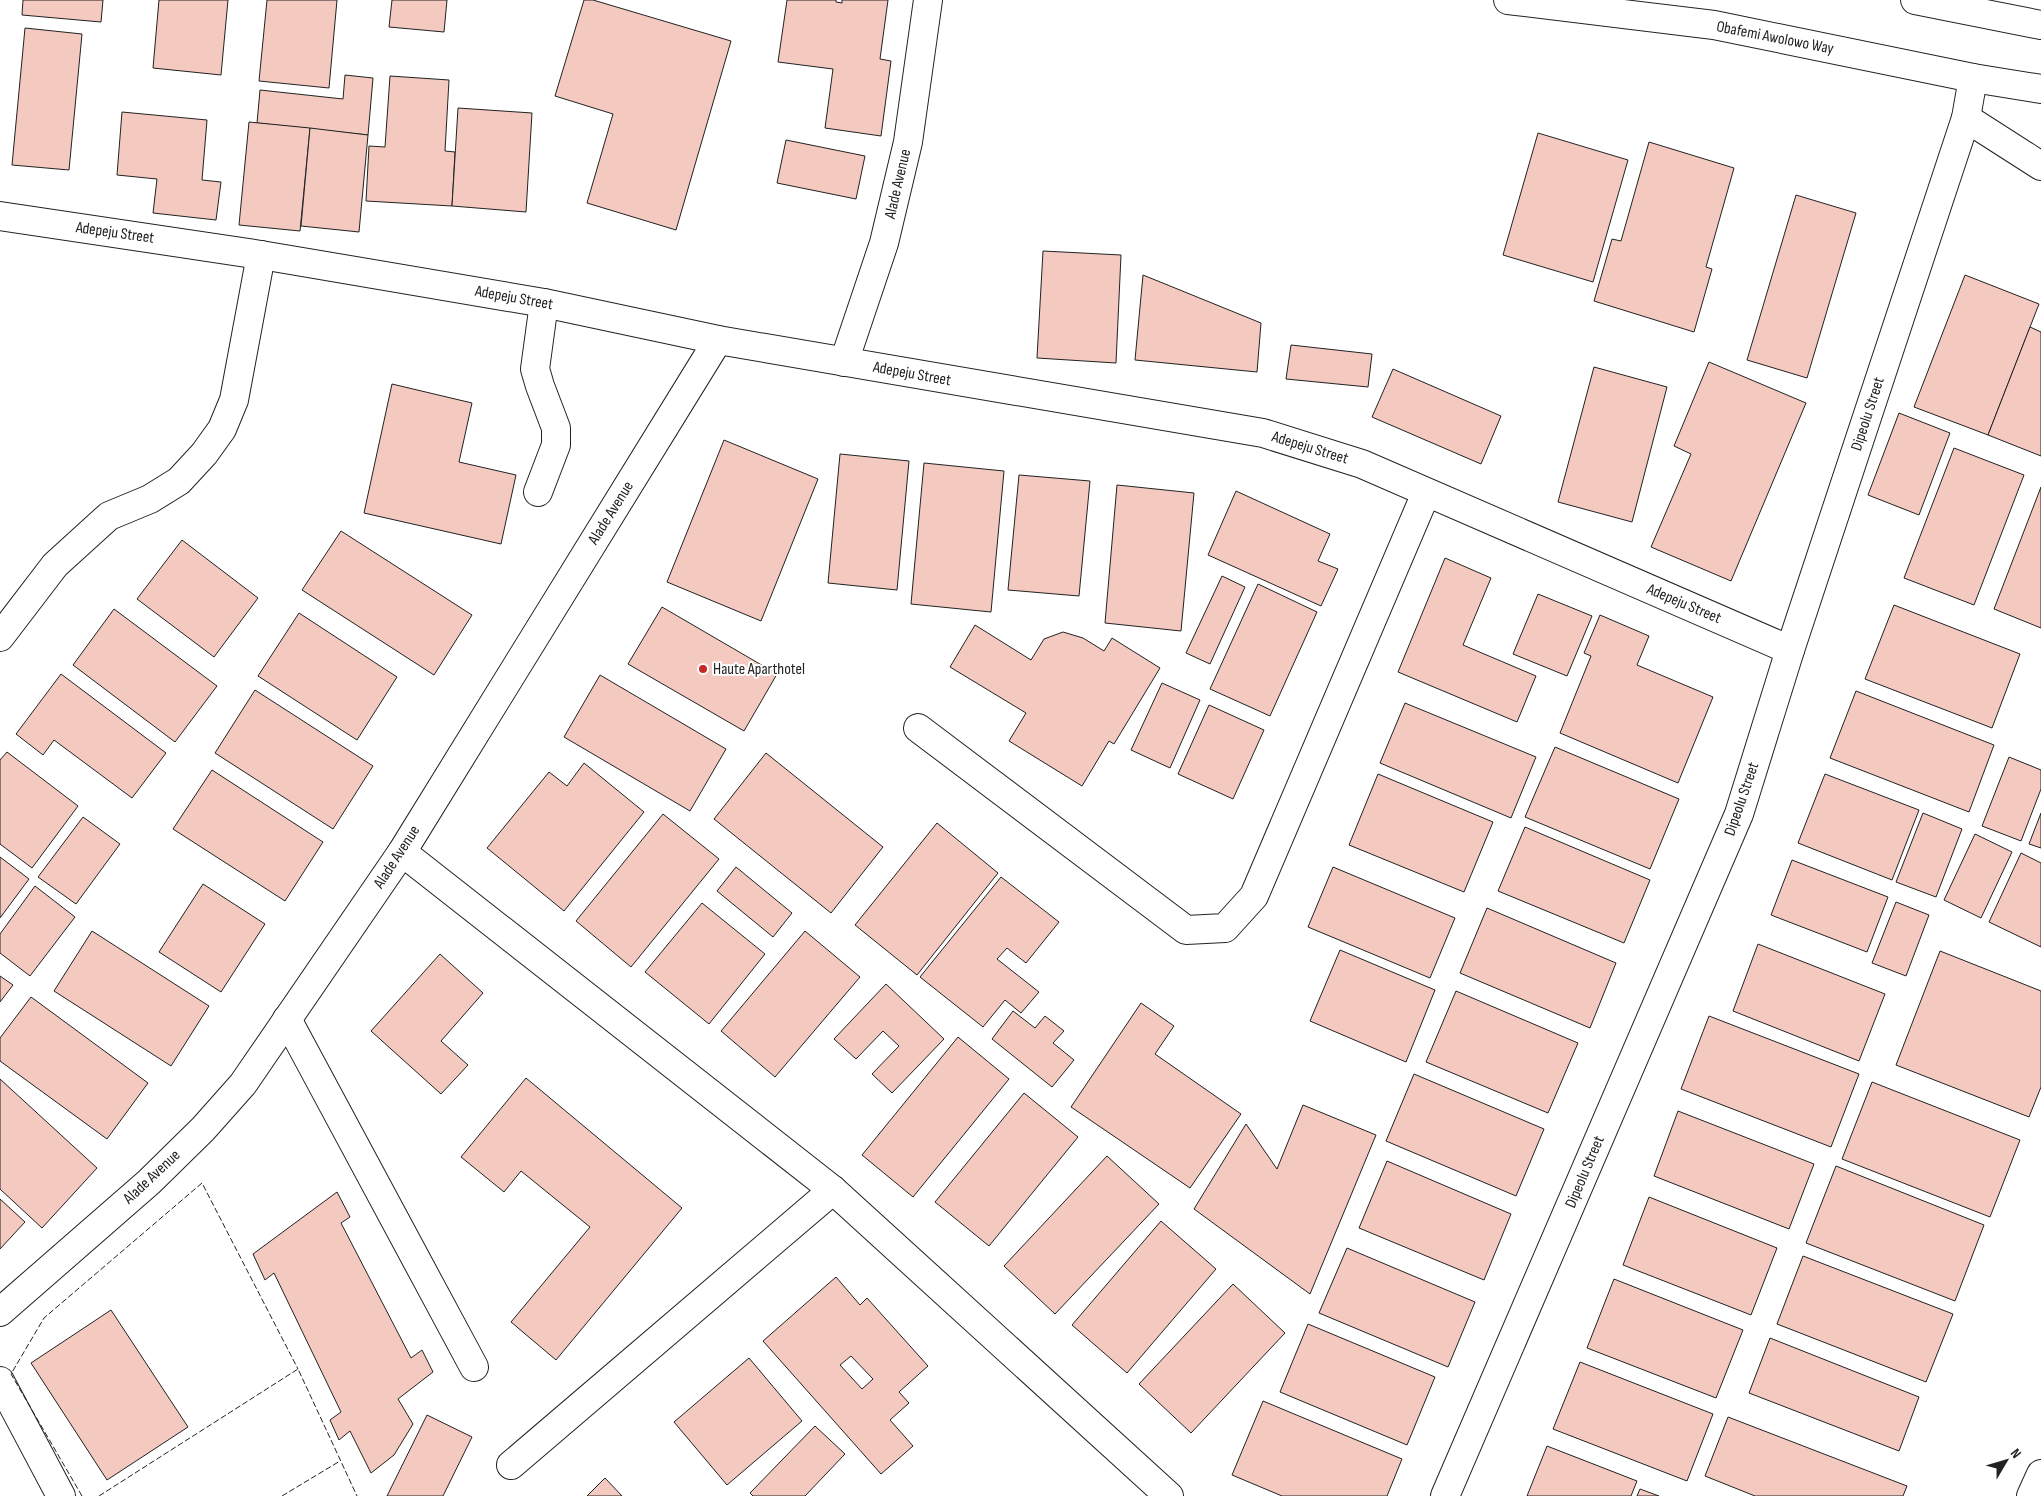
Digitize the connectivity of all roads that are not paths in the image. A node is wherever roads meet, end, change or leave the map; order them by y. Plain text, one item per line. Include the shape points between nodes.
1 (928, 0) edge
2 (1508, 0) edge
3 (1915, 0) edge
4 (2041, 25) edge
5 (1973, 78) junction
6 (2041, 89) edge
7 (1966, 118) junction
8 (2041, 166) edge
9 (0, 216) edge
10 (261, 255) junction
11 (544, 303) junction
12 (718, 340) junction
13 (844, 362) junction
14 (538, 492) dead end
15 (1426, 493) junction
16 (0, 637) edge
17 (1790, 650) junction
18 (918, 728) dead end
19 (402, 852) junction
20 (287, 1019) junction
21 (833, 1190) junction
22 (0, 1312) edge
23 (474, 1367) dead end
24 (0, 1381) edge
25 (511, 1464) dead end
26 (2041, 1474) edge
27 (61, 1496) edge
28 (1169, 1496) edge
29 (1445, 1496) edge
30 (2032, 1496) edge

1 - 13 street, Alade Avenue via 908,142 884,243
2 - 5 street, Obafemi Awolowo Way via 1714,25
3 - 4 street
5 - 6 street, Obafemi Awolowo Way
5 - 7 street, Dipeolu Street
7 - 8 street
7 - 17 street, Dipeolu Street
9 - 10 street, Adepeju Street
10 - 11 street, Adepeju Street
10 - 16 street via 234,400 222,429 179,481 150,499 109,516 55,565
11 - 12 street, Adepeju Street
11 - 14 street via 535,369 556,428 556,445
12 - 13 street, Adepeju Street
12 - 19 street, Alade Avenue
13 - 15 street, Adepeju Street via 1263,433 1362,464
15 - 17 street, Adepeju Street
15 - 18 street via 1254,896 1226,928 1186,930
17 - 29 street, Dipeolu Street via 1739,814
19 - 20 street, Alade Avenue
19 - 21 street
20 - 22 street, Alade Avenue via 243,1084 203,1129 149,1182
20 - 23 street
21 - 25 street
21 - 28 street
24 - 27 street
26 - 30 street

